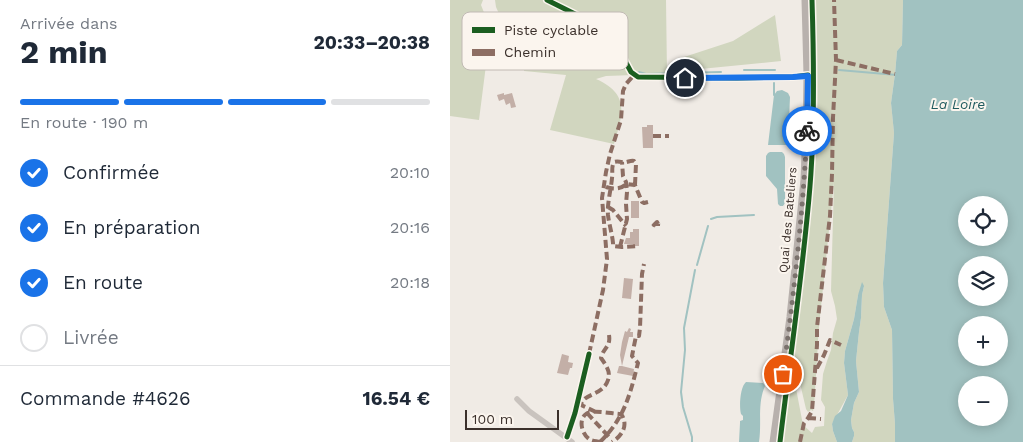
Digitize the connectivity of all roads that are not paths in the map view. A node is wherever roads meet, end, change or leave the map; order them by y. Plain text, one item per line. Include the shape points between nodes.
1 (547, 0) edge
2 (806, 0) edge
3 (571, 12) edge
4 (628, 67) edge
5 (808, 76) junction
6 (589, 354) dead end
7 (518, 399) dead end
8 (567, 438) junction
9 (572, 442) edge
10 (774, 442) edge

1 - 3 street
2 - 5 main road, Quai des Bateliers
4 - 5 street via 634,75 642,78
5 - 10 main road, Quai des Bateliers via 805,180
6 - 8 street
7 - 8 street via 529,411
8 - 9 street

